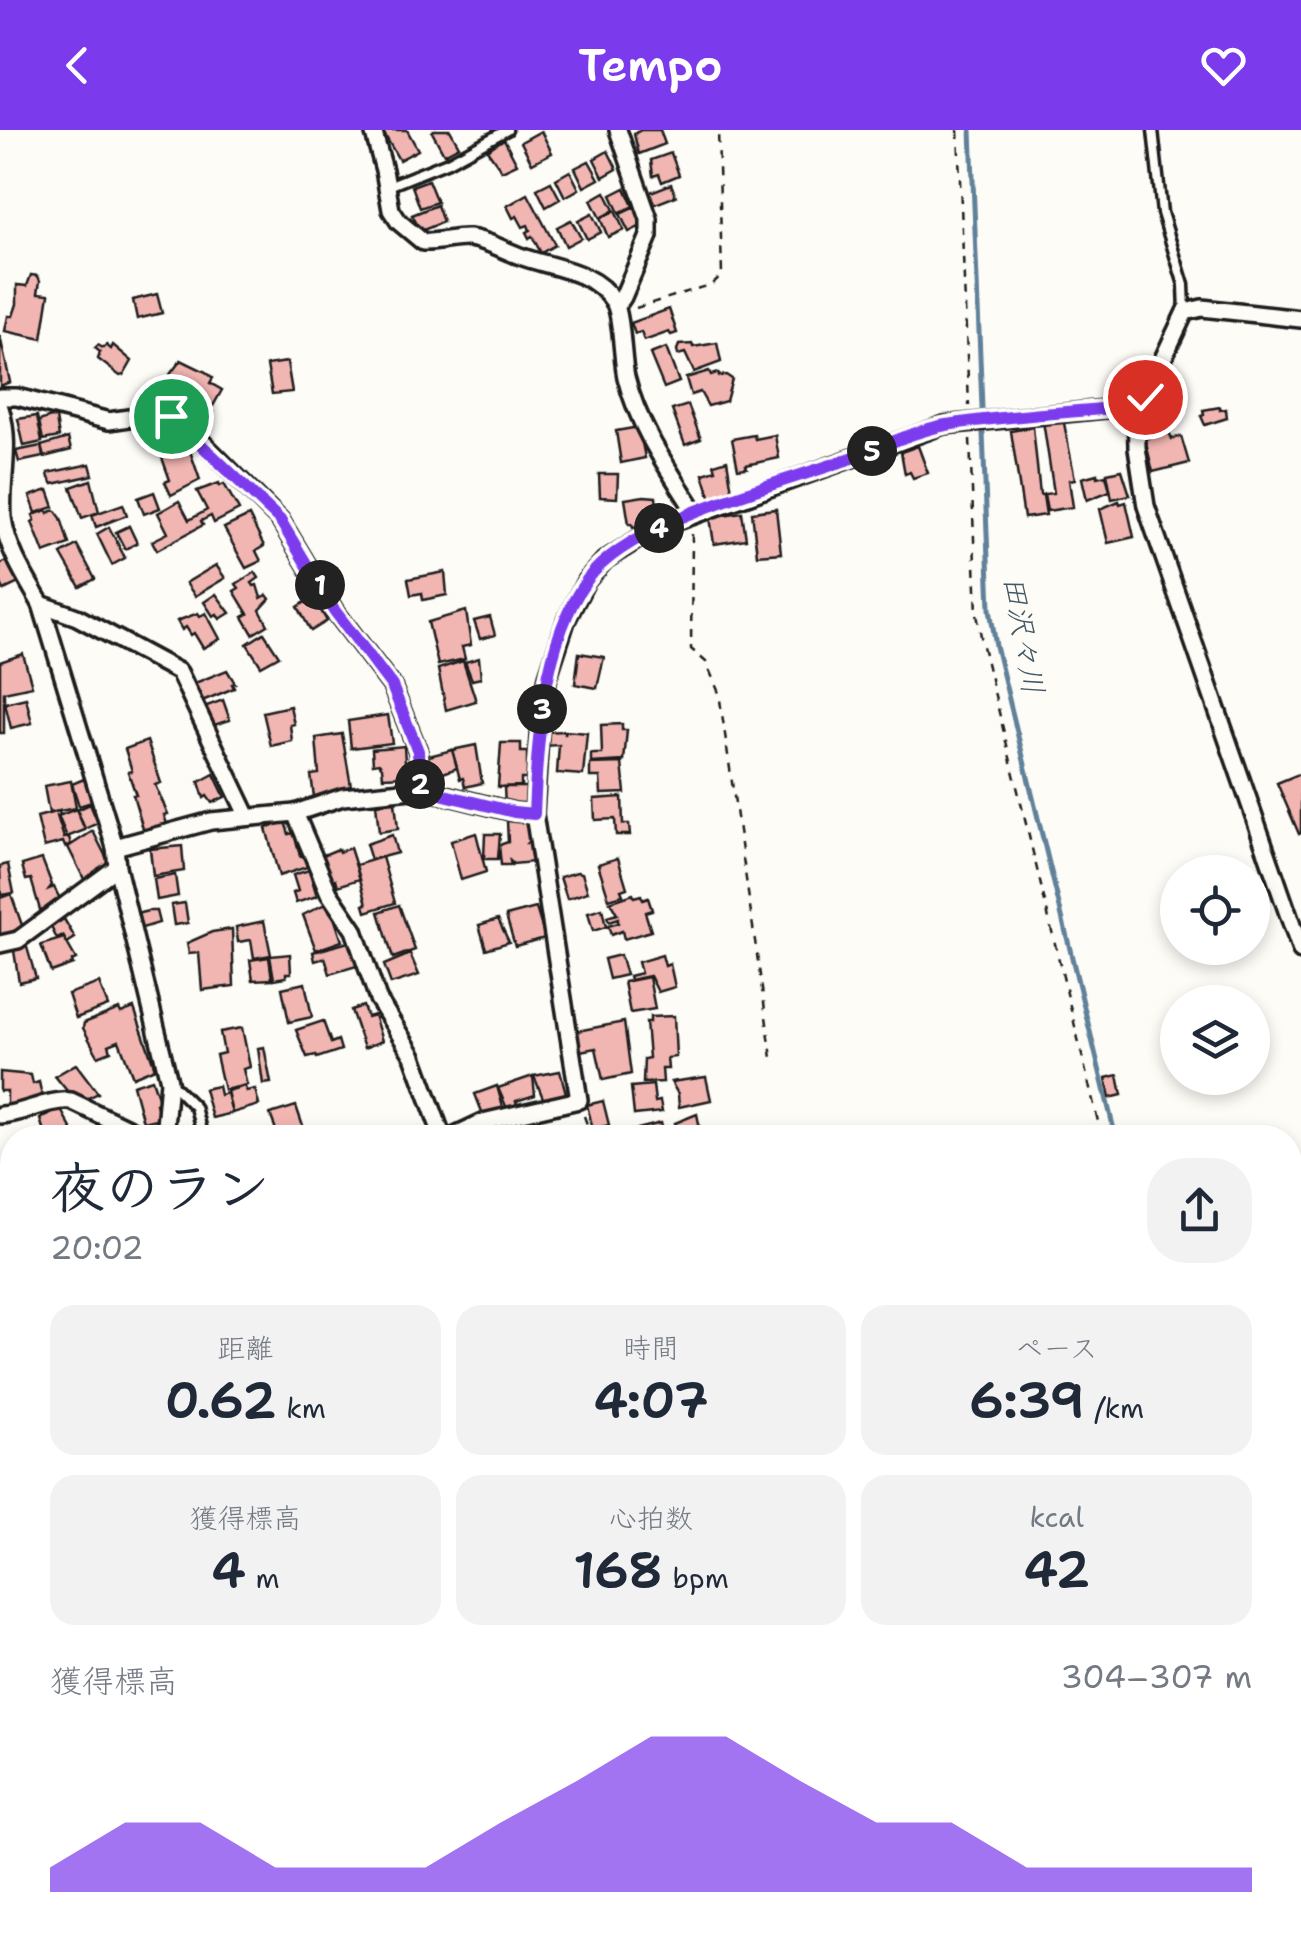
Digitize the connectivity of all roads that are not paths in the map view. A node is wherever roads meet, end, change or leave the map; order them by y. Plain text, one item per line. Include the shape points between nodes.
1 (373, 130) edge
2 (507, 130) edge
3 (618, 130) edge
4 (1153, 130) edge
5 (386, 188) junction
6 (618, 310) junction
7 (1185, 312) junction
8 (1301, 319) edge
9 (0, 397) edge
10 (1136, 406) junction
11 (0, 408) edge
12 (696, 513) junction
13 (1, 519) edge
14 (41, 604) junction
15 (420, 789) junction
16 (295, 813) junction
17 (534, 814) junction
18 (248, 817) junction
19 (115, 847) junction
20 (117, 867) junction
21 (0, 944) edge
22 (1301, 951) edge
23 (169, 1081) junction
24 (0, 1115) edge
25 (121, 1125) edge
26 (165, 1125) edge
27 (200, 1125) edge
28 (441, 1125) edge
29 (476, 1125) edge

1 - 5 street
2 - 5 lane
3 - 6 street via 650,219
4 - 7 lane via 1162,213 1184,285
5 - 6 street via 399,222 424,242 468,238 575,272 599,286
6 - 12 street via 626,378 638,410
7 - 8 street via 1202,308
7 - 10 street
9 - 15 street via 109,422 162,413 179,421 280,520 334,610 392,686 418,751
10 - 12 street via 944,425
10 - 22 street via 1146,506
11 - 13 street via 6,439
12 - 17 street via 652,530 586,581 548,676
13 - 14 street
14 - 18 street via 179,672
14 - 19 street
15 - 16 street via 343,798
15 - 17 street
16 - 18 street
16 - 28 street
17 - 29 street via 579,1100
18 - 19 street
19 - 20 street
20 - 21 street via 18,940
20 - 23 street
23 - 26 street
23 - 27 lane via 195,1107
24 - 25 street via 60,1100

